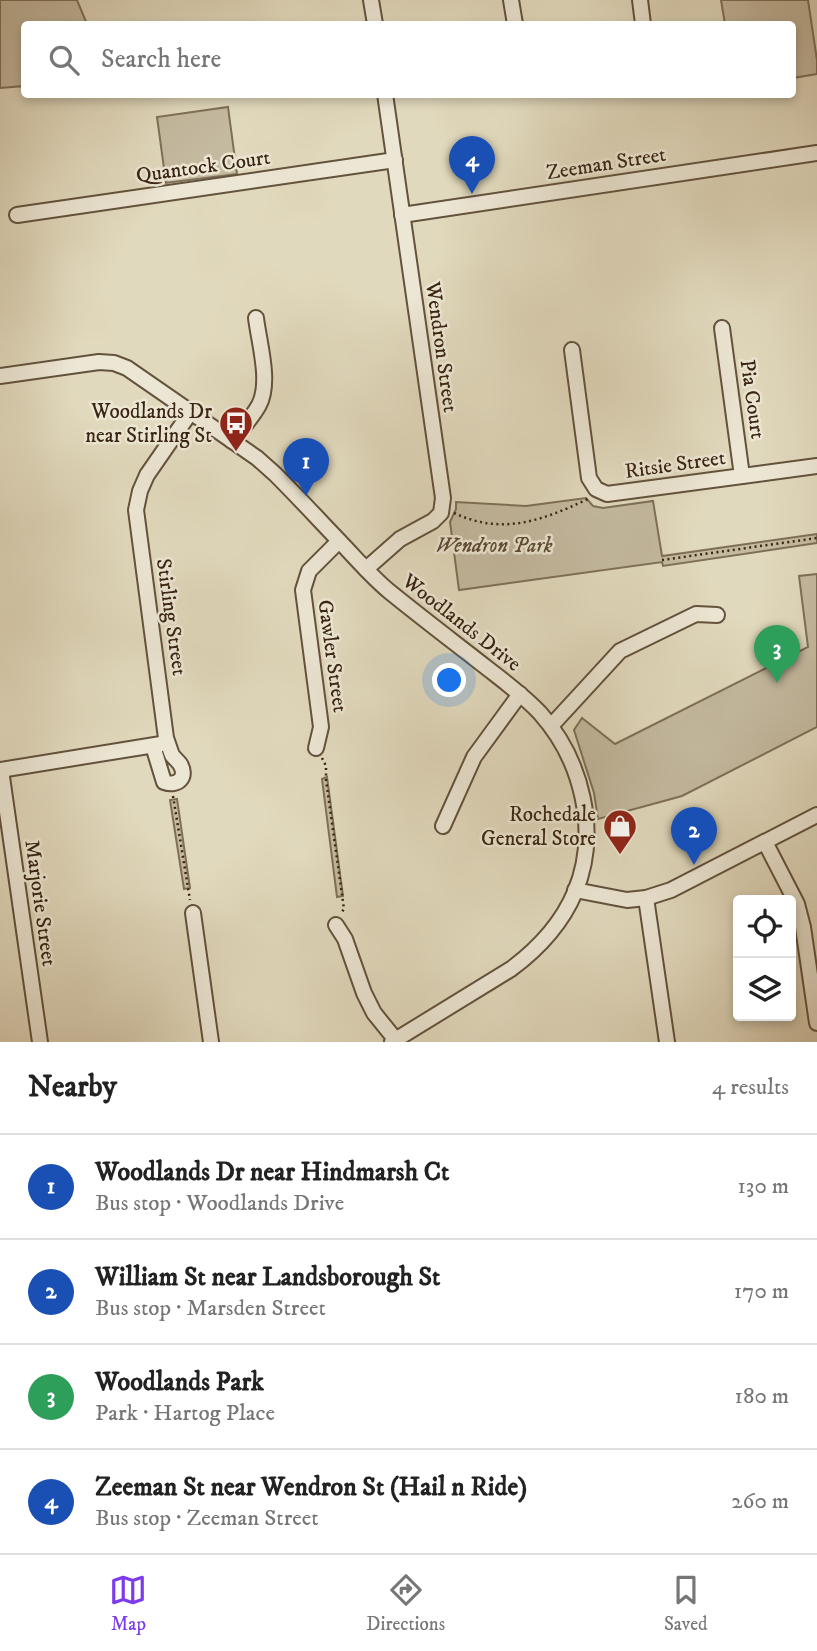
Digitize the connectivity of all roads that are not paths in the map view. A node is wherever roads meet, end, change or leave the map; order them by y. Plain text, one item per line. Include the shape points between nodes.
1 (372, 0) edge
2 (511, 0) edge
3 (640, 0) edge
4 (375, 21) edge
5 (514, 21) edge
6 (643, 21) edge
7 (386, 98) edge
8 (817, 153) edge
9 (395, 160) junction
10 (17, 215) dead end
11 (402, 215) junction
12 (256, 318) dead end
13 (722, 328) dead end
14 (572, 350) dead end
15 (0, 376) edge
16 (190, 413) junction
17 (232, 441) junction
18 (817, 466) edge
19 (742, 476) junction
20 (339, 541) junction
21 (366, 569) junction
22 (717, 615) dead end
23 (520, 694) junction
24 (551, 726) junction
25 (166, 738) junction
26 (153, 746) junction
27 (316, 748) road end
28 (0, 770) edge
29 (817, 815) edge
30 (443, 826) dead end
31 (765, 842) junction
32 (575, 890) junction
33 (646, 898) junction
34 (192, 914) road end
35 (336, 925) road end
36 (817, 1023) edge
37 (393, 1041) edge
38 (40, 1042) edge
39 (211, 1042) edge
40 (667, 1042) edge

1 - 4 street
2 - 5 street
3 - 6 street
7 - 9 street, Wendron Street
8 - 11 street, Zeeman Street
9 - 10 street, Quantock Court
9 - 11 street, Wendron Street
11 - 21 street, Wendron Street via 443,498 433,521 400,539
12 - 17 street via 264,388 259,405
13 - 19 street, Pia Court
14 - 19 street, Ritsie Street via 589,478 598,490 607,494
15 - 16 street, Woodlands Drive via 114,363
16 - 17 street, Woodlands Drive
16 - 25 street, Stirling Street via 147,475 136,510
17 - 20 street, Woodlands Drive via 275,474
18 - 19 street, Ritsie Street
20 - 21 street, Woodlands Drive
20 - 27 street, Gawler Street via 309,571 303,590 321,727
21 - 23 street, Woodlands Drive
22 - 24 street via 696,614 620,651
23 - 24 street, Woodlands Drive
23 - 30 street via 474,757
24 - 32 street, Woodlands Drive via 577,774 583,799 584,857
25 - 26 street
25 - 26 street, Stirling Street via 183,773 178,783 164,782
26 - 28 street
28 - 38 street, Marjorie Street
29 - 31 street
31 - 33 street
31 - 36 street via 797,904
32 - 33 street via 627,900
32 - 37 street, Woodlands Drive via 561,918 526,958
33 - 40 street
34 - 39 street
35 - 37 street via 364,993

